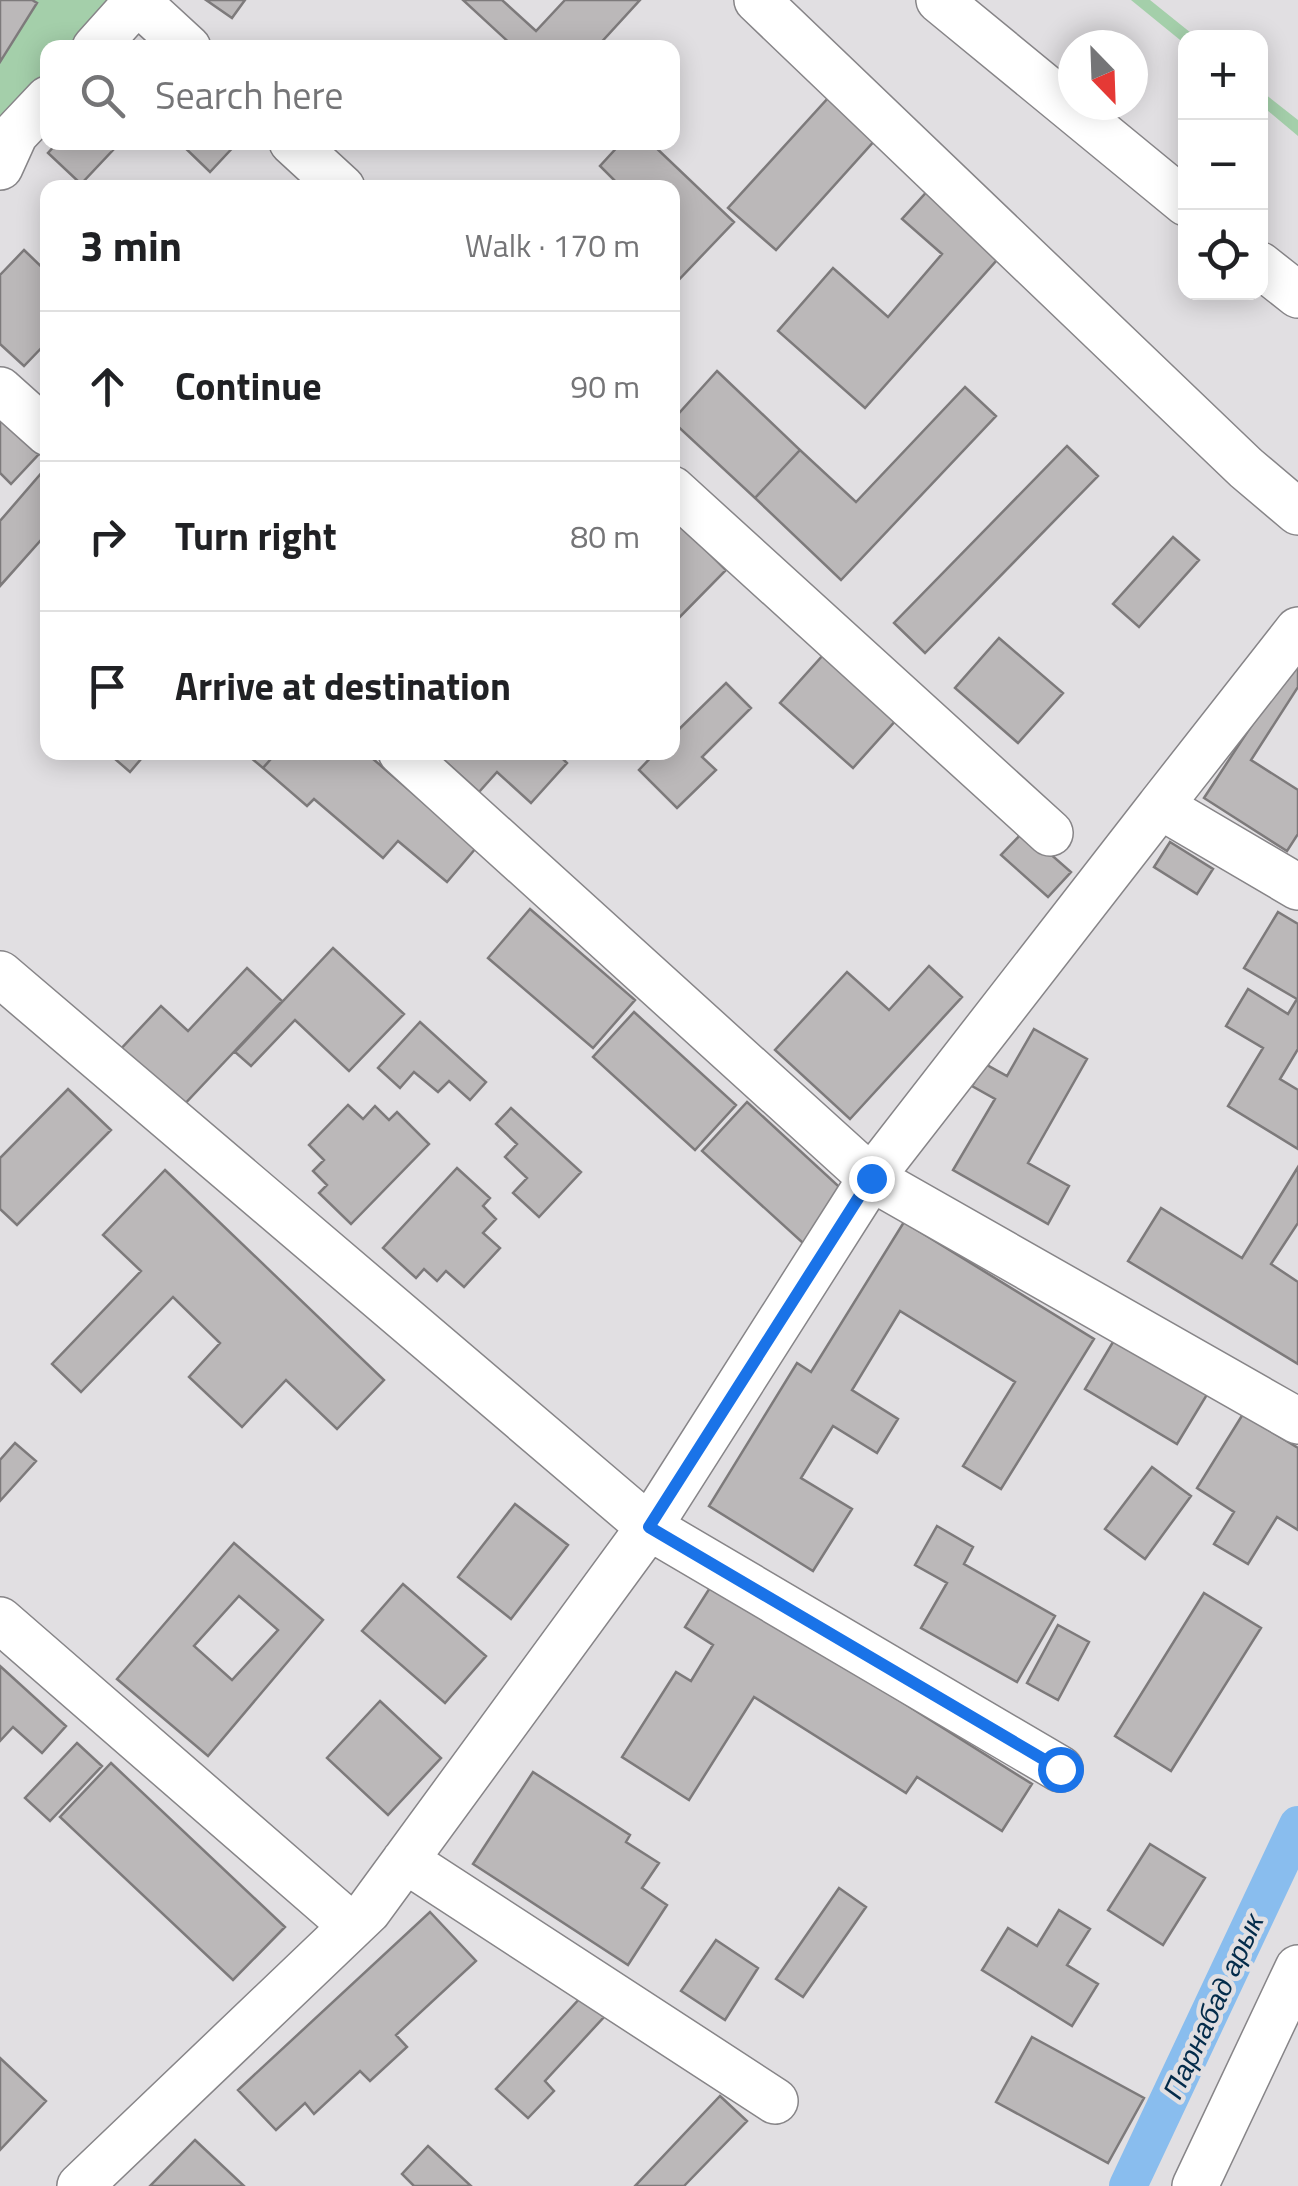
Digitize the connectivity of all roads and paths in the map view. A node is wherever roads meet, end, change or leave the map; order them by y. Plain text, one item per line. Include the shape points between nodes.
1 (138, 0) edge
2 (757, 0) edge
3 (939, 0) edge
4 (101, 40) edge
5 (180, 40) edge
6 (40, 107) edge
7 (301, 150) edge
8 (0, 166) edge
9 (333, 180) edge
10 (1178, 196) edge
11 (1268, 271) edge
12 (1298, 295) edge
13 (0, 390) edge
14 (40, 426) edge
15 (680, 496) edge
16 (1298, 512) edge
17 (1298, 630) edge
18 (410, 760) edge
19 (1160, 806) junction
20 (1050, 833) dead end
21 (1298, 887) edge
22 (0, 974) edge
23 (871, 1178) junction
24 (1298, 1421) edge
25 (649, 1527) junction
26 (0, 1620) edge
27 (1060, 1769) dead end
28 (405, 1860) junction
29 (352, 1926) junction
30 (1298, 1968) edge
31 (774, 2101) dead end
32 (80, 2186) edge
33 (1195, 2186) edge

1 - 4 street
1 - 5 street
2 - 16 street
3 - 10 street
6 - 8 street via 15,134
7 - 9 street
11 - 12 street
13 - 14 street
15 - 20 street
17 - 19 street
18 - 23 street
19 - 21 street
19 - 23 street
22 - 25 street
23 - 24 street
23 - 25 street
25 - 27 street
25 - 28 street
26 - 29 street
28 - 29 street
28 - 31 street
29 - 32 street
30 - 33 street

